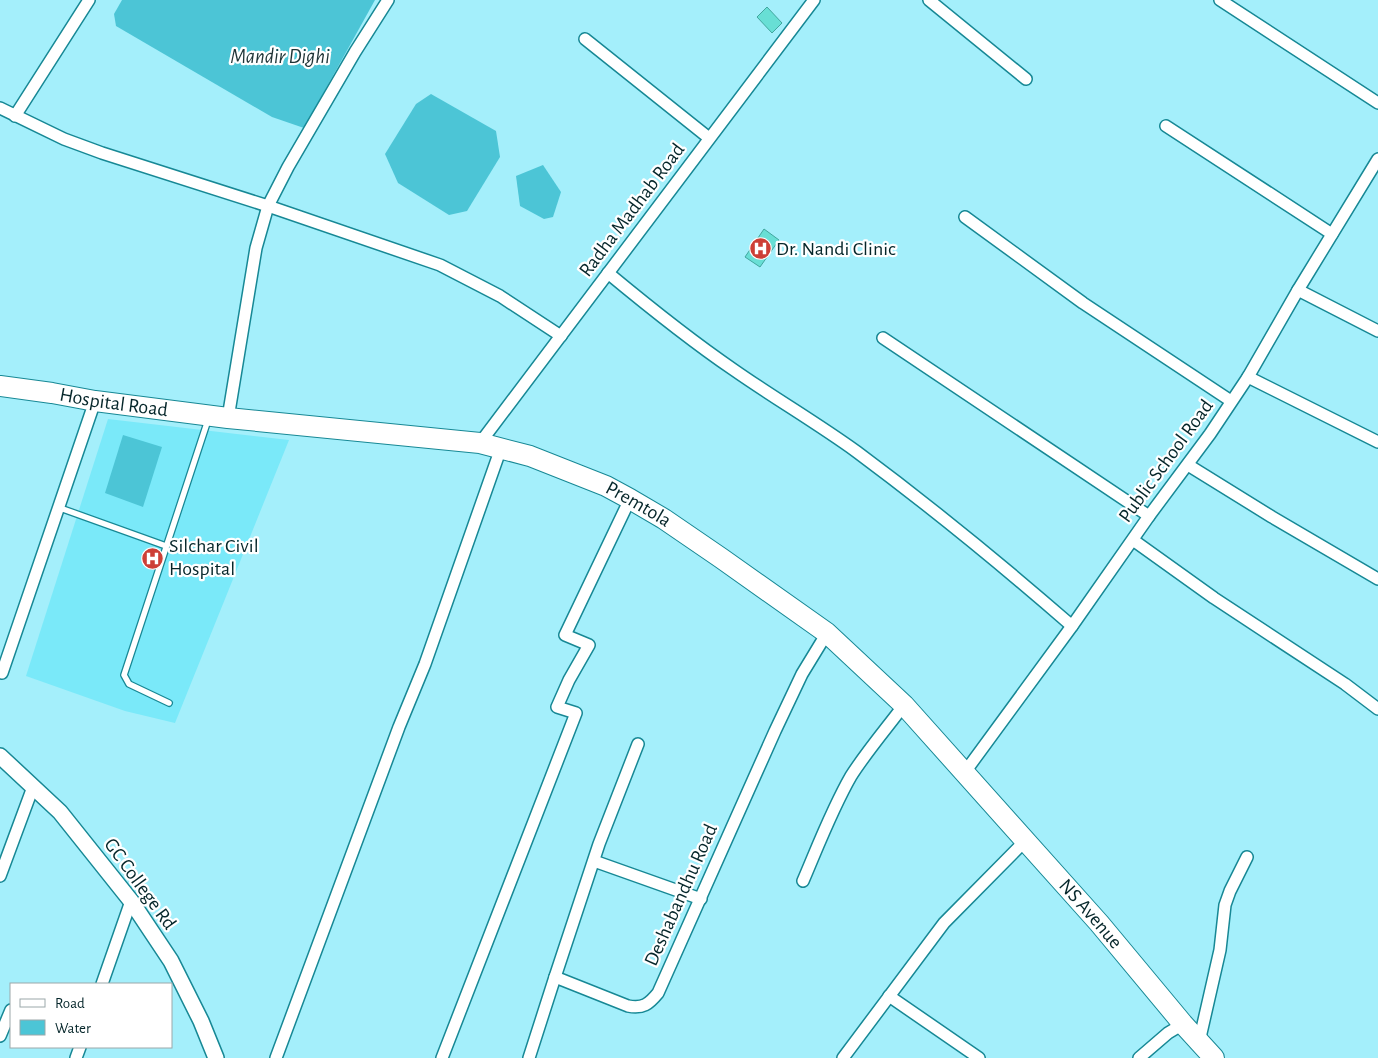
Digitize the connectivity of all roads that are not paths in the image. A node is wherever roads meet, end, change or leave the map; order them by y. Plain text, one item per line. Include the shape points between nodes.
1 (89, 0) edge
2 (388, 0) edge
3 (814, 0) edge
4 (929, 0) edge
5 (1220, 0) edge
6 (585, 39) dead end
7 (1026, 79) dead end
8 (1378, 103) edge
9 (0, 108) edge
10 (15, 116) junction
11 (1166, 126) dead end
12 (710, 138) junction
13 (1378, 159) edge
14 (268, 206) junction
15 (965, 217) dead end
16 (1332, 234) junction
17 (608, 273) junction
18 (1298, 290) junction
19 (1378, 331) edge
20 (561, 336) junction
21 (883, 338) dead end
22 (1248, 376) junction
23 (0, 386) edge
24 (95, 401) junction
25 (1232, 401) junction
26 (219, 417) junction
27 (1378, 442) edge
28 (480, 443) junction
29 (502, 448) junction
30 (1188, 465) junction
31 (630, 499) junction
32 (60, 508) junction
33 (1149, 516) junction
34 (1133, 540) junction
35 (166, 546) junction
36 (1378, 579) edge
37 (1072, 626) junction
38 (827, 633) junction
39 (2, 673) dead end
40 (168, 703) dead end
41 (904, 706) junction
42 (1378, 709) edge
43 (638, 744) dead end
44 (0, 756) edge
45 (965, 772) junction
46 (33, 787) junction
47 (1025, 842) junction
48 (1247, 857) dead end
49 (594, 861) junction
50 (0, 876) edge
51 (803, 881) dead end
52 (700, 899) junction
53 (131, 901) junction
54 (555, 977) junction
55 (102, 983) edge
56 (889, 996) junction
57 (10, 1012) edge
58 (1183, 1024) junction
59 (0, 1036) edge
60 (1199, 1042) junction
61 (218, 1058) edge
62 (276, 1058) edge
63 (442, 1058) edge
64 (529, 1058) edge
65 (844, 1058) edge
66 (979, 1058) edge
67 (1139, 1058) edge
68 (1214, 1058) edge

1 - 10 street
2 - 14 street via 354,52
3 - 12 street, Radha Madhab Road
4 - 7 street
5 - 8 street
6 - 12 street
9 - 10 street
10 - 14 street via 102,153
11 - 16 street
12 - 17 street, Radha Madhab Road
13 - 16 street, Public School Road
14 - 20 street via 440,265 500,296
14 - 26 street
15 - 25 street via 1083,303
16 - 18 street, Public School Road
17 - 20 street, Radha Madhab Road
17 - 37 street via 674,327 863,457 1010,572
18 - 19 street
18 - 22 street, Public School Road
20 - 28 street, Radha Madhab Road
21 - 33 street
22 - 25 street, Public School Road
22 - 27 street
23 - 24 highway, Hospital Road
24 - 26 highway, Hospital Road
24 - 32 street
25 - 30 street, Public School Road
26 - 28 highway, Premtola
26 - 35 lane
28 - 29 highway, Premtola
29 - 31 highway, Premtola via 579,475
29 - 62 street via 425,664 398,727
30 - 33 street, Public School Road
30 - 36 street
31 - 38 highway, Premtola via 713,552
31 - 63 street via 565,635 589,645 558,707 576,714
32 - 35 lane
32 - 39 street
33 - 34 street, Public School Road
34 - 37 street, Public School Road
34 - 42 street
35 - 40 lane via 124,675 129,684
37 - 45 street, Public School Road
38 - 41 highway, Premtola
38 - 52 street, Deshabandhu Road via 798,682
41 - 45 highway, Premtola
41 - 51 street via 851,777
43 - 49 street
44 - 46 main road, GC College Rd
45 - 47 highway, NS Avenue
46 - 50 street
46 - 53 main road, GC College Rd via 60,812
47 - 56 street via 944,923
47 - 58 highway, NS Avenue via 1099,923
48 - 60 street via 1225,905 1220,950
49 - 52 street
49 - 54 street
52 - 54 street, Deshabandhu Road via 658,993 643,1007 628,1006
53 - 55 street
53 - 61 main road, GC College Rd via 171,962
54 - 64 street
56 - 65 street
56 - 66 street
57 - 59 street
58 - 60 highway, NS Avenue
58 - 67 street
60 - 68 highway, NS Avenue

